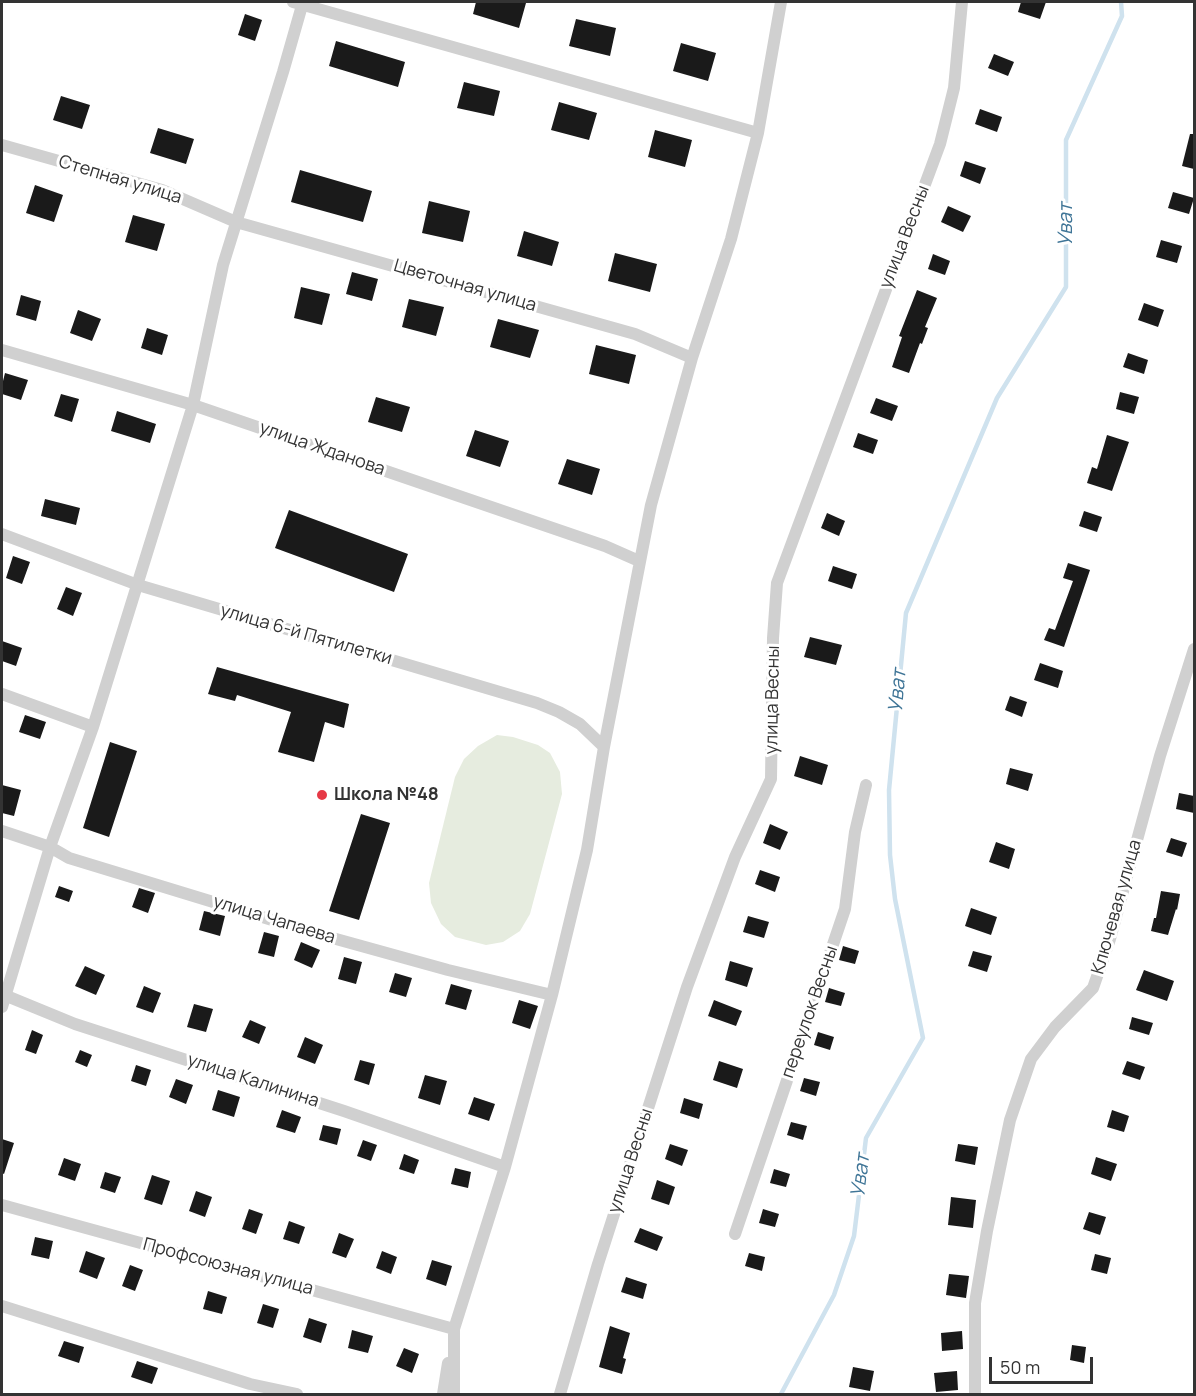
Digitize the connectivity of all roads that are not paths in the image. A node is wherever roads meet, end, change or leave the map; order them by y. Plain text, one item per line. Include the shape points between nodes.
1 (299, 2) edge
2 (781, 2) edge
3 (962, 2) edge
4 (758, 133) junction
5 (2, 145) edge
6 (236, 222) junction
7 (2, 350) edge
8 (692, 358) junction
9 (194, 405) junction
10 (2, 534) edge
11 (639, 561) junction
12 (138, 585) junction
13 (1194, 649) edge
14 (2, 694) edge
15 (93, 727) junction
16 (604, 747) junction
17 (866, 785) dead end
18 (2, 831) edge
19 (50, 847) junction
20 (552, 995) junction
21 (3, 999) edge
22 (505, 1167) junction
23 (2, 1204) edge
24 (735, 1234) dead end
25 (2, 1306) edge
26 (454, 1329) junction
27 (297, 1395) edge
28 (443, 1395) edge
29 (454, 1395) edge
30 (560, 1395) edge
31 (975, 1395) edge

1 - 4 street
1 - 6 street
2 - 4 street
3 - 30 street, улица Весны via 954,88 940,144 777,583 771,779 735,857 687,987 597,1264
4 - 8 street via 731,239
5 - 6 street, Степная улица via 162,190
6 - 8 street, Цветочная улица via 635,334
6 - 9 street via 223,265
7 - 9 street, улица Жданова
8 - 11 street
9 - 11 street, улица Жданова
9 - 12 street
10 - 12 street, улица 6-й Пятилетки
11 - 16 street
12 - 15 street
12 - 16 street, улица 6-й Пятилетки via 537,703 580,724
13 - 31 street, Ключевая улица via 1093,988 1031,1059 1010,1120 975,1303
14 - 15 street
15 - 19 street
16 - 20 street via 588,850
17 - 24 street, переулок Весны via 845,909
18 - 19 street, улица Чапаева
19 - 20 street, улица Чапаева via 69,858 318,934
19 - 21 street
20 - 22 street
21 - 22 street, улица Калинина
22 - 26 street
23 - 26 street, Профсоюзная улица
25 - 27 street via 250,1384
26 - 28 street
26 - 29 street

